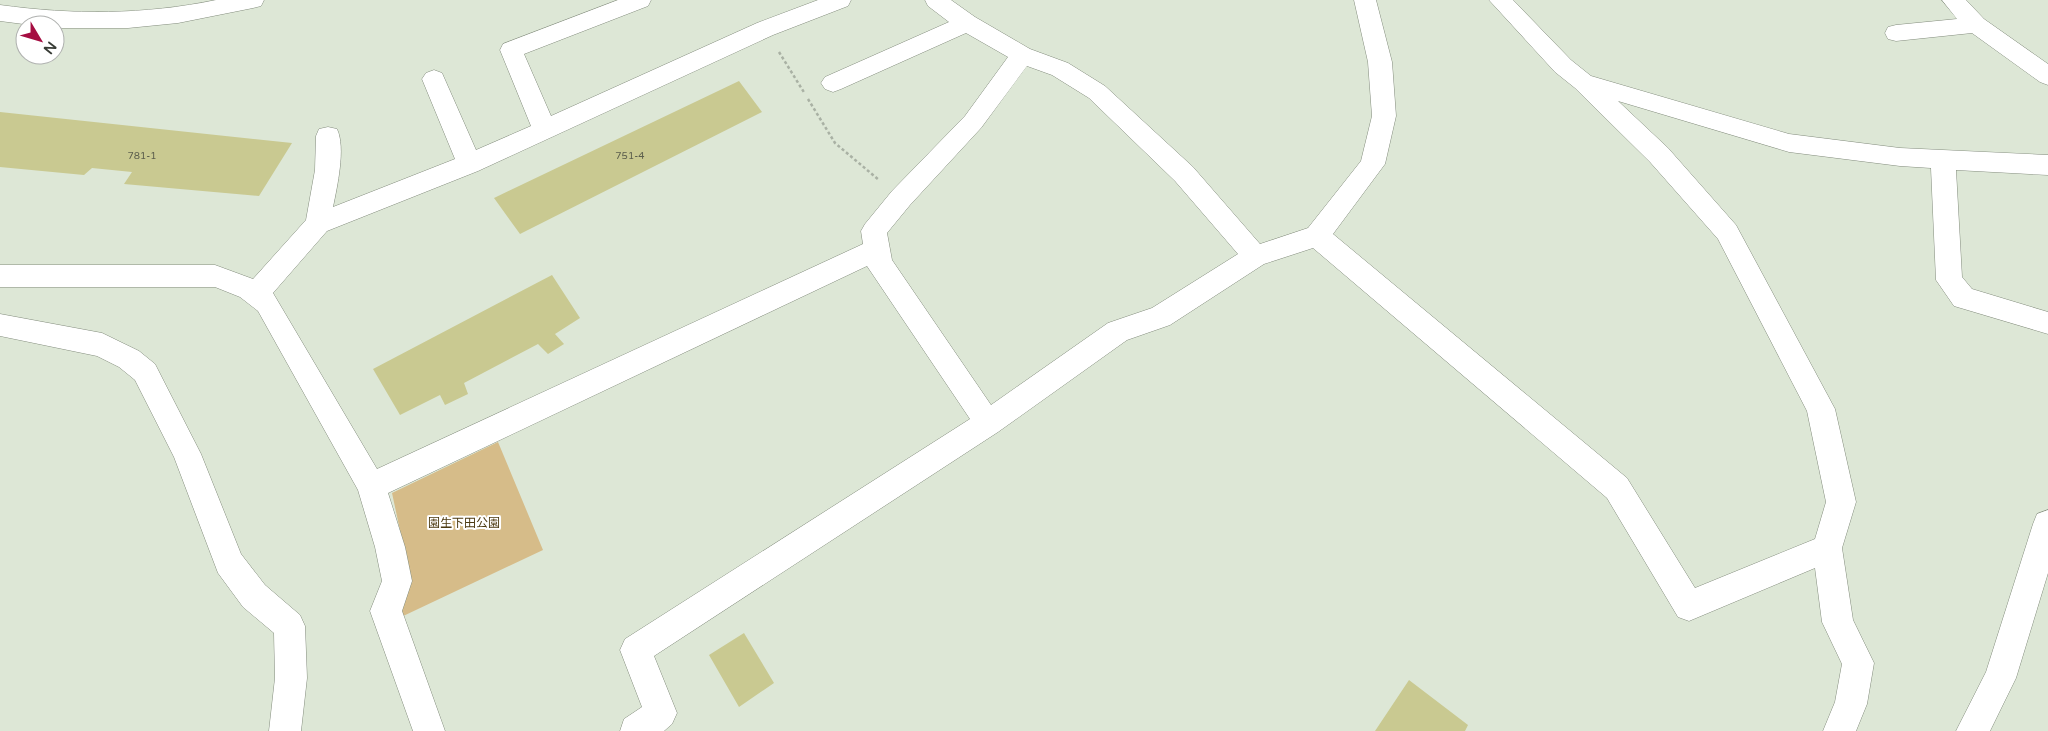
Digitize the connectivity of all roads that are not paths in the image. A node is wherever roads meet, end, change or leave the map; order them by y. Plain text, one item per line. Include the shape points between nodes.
1 (253, 0) edge
2 (640, 0) edge
3 (840, 0) edge
4 (936, 0) edge
5 (1366, 0) edge
6 (1500, 0) edge
7 (1953, 0) edge
8 (0, 14) edge
9 (967, 23) junction
10 (1976, 25) junction
11 (1896, 33) dead end
12 (1022, 55) junction
13 (2046, 72) edge
14 (434, 79) dead end
15 (1583, 82) junction
16 (833, 83) dead end
17 (544, 129) junction
18 (328, 136) dead end
19 (1943, 160) junction
20 (469, 164) junction
21 (2048, 165) edge
22 (318, 224) junction
23 (1317, 236) junction
24 (876, 250) junction
25 (1255, 256) junction
26 (0, 276) edge
27 (257, 293) junction
28 (0, 325) edge
29 (2047, 325) edge
30 (988, 423) junction
31 (371, 486) junction
32 (2048, 524) edge
33 (1827, 548) junction
34 (285, 731) edge
35 (429, 731) edge
36 (636, 731) edge
37 (1838, 731) edge
38 (1972, 731) edge

1 - 8 street via 166,17 105,20
2 - 17 street via 511,50
3 - 17 street
4 - 9 street
5 - 23 street via 1380,62 1384,116 1373,164
6 - 15 street via 1563,66
7 - 10 street
9 - 12 street
9 - 16 street
10 - 11 street
10 - 13 street
12 - 24 street via 973,122 874,231
12 - 25 street via 1060,69 1097,92 1184,174
14 - 20 street
15 - 19 street via 1789,143
15 - 33 street via 1659,155 1727,232 1791,350 1821,409 1841,502
17 - 20 street
18 - 22 street via 327,170
19 - 21 street
19 - 29 street via 1949,280 1963,298
20 - 22 street
22 - 27 street
23 - 25 street
23 - 33 street via 1617,488 1689,606
24 - 30 street via 879,263
24 - 31 street
25 - 30 street via 1161,317 1118,331
26 - 27 street via 215,276 232,280
27 - 31 street via 268,304
28 - 34 street via 102,345 129,359 145,372 187,454 230,563 254,596 289,626 291,678
30 - 36 street via 636,650 662,713
31 - 35 street via 390,547 396,581 386,611
32 - 38 street via 2000,678
33 - 37 street via 1838,622 1858,663 1851,704

